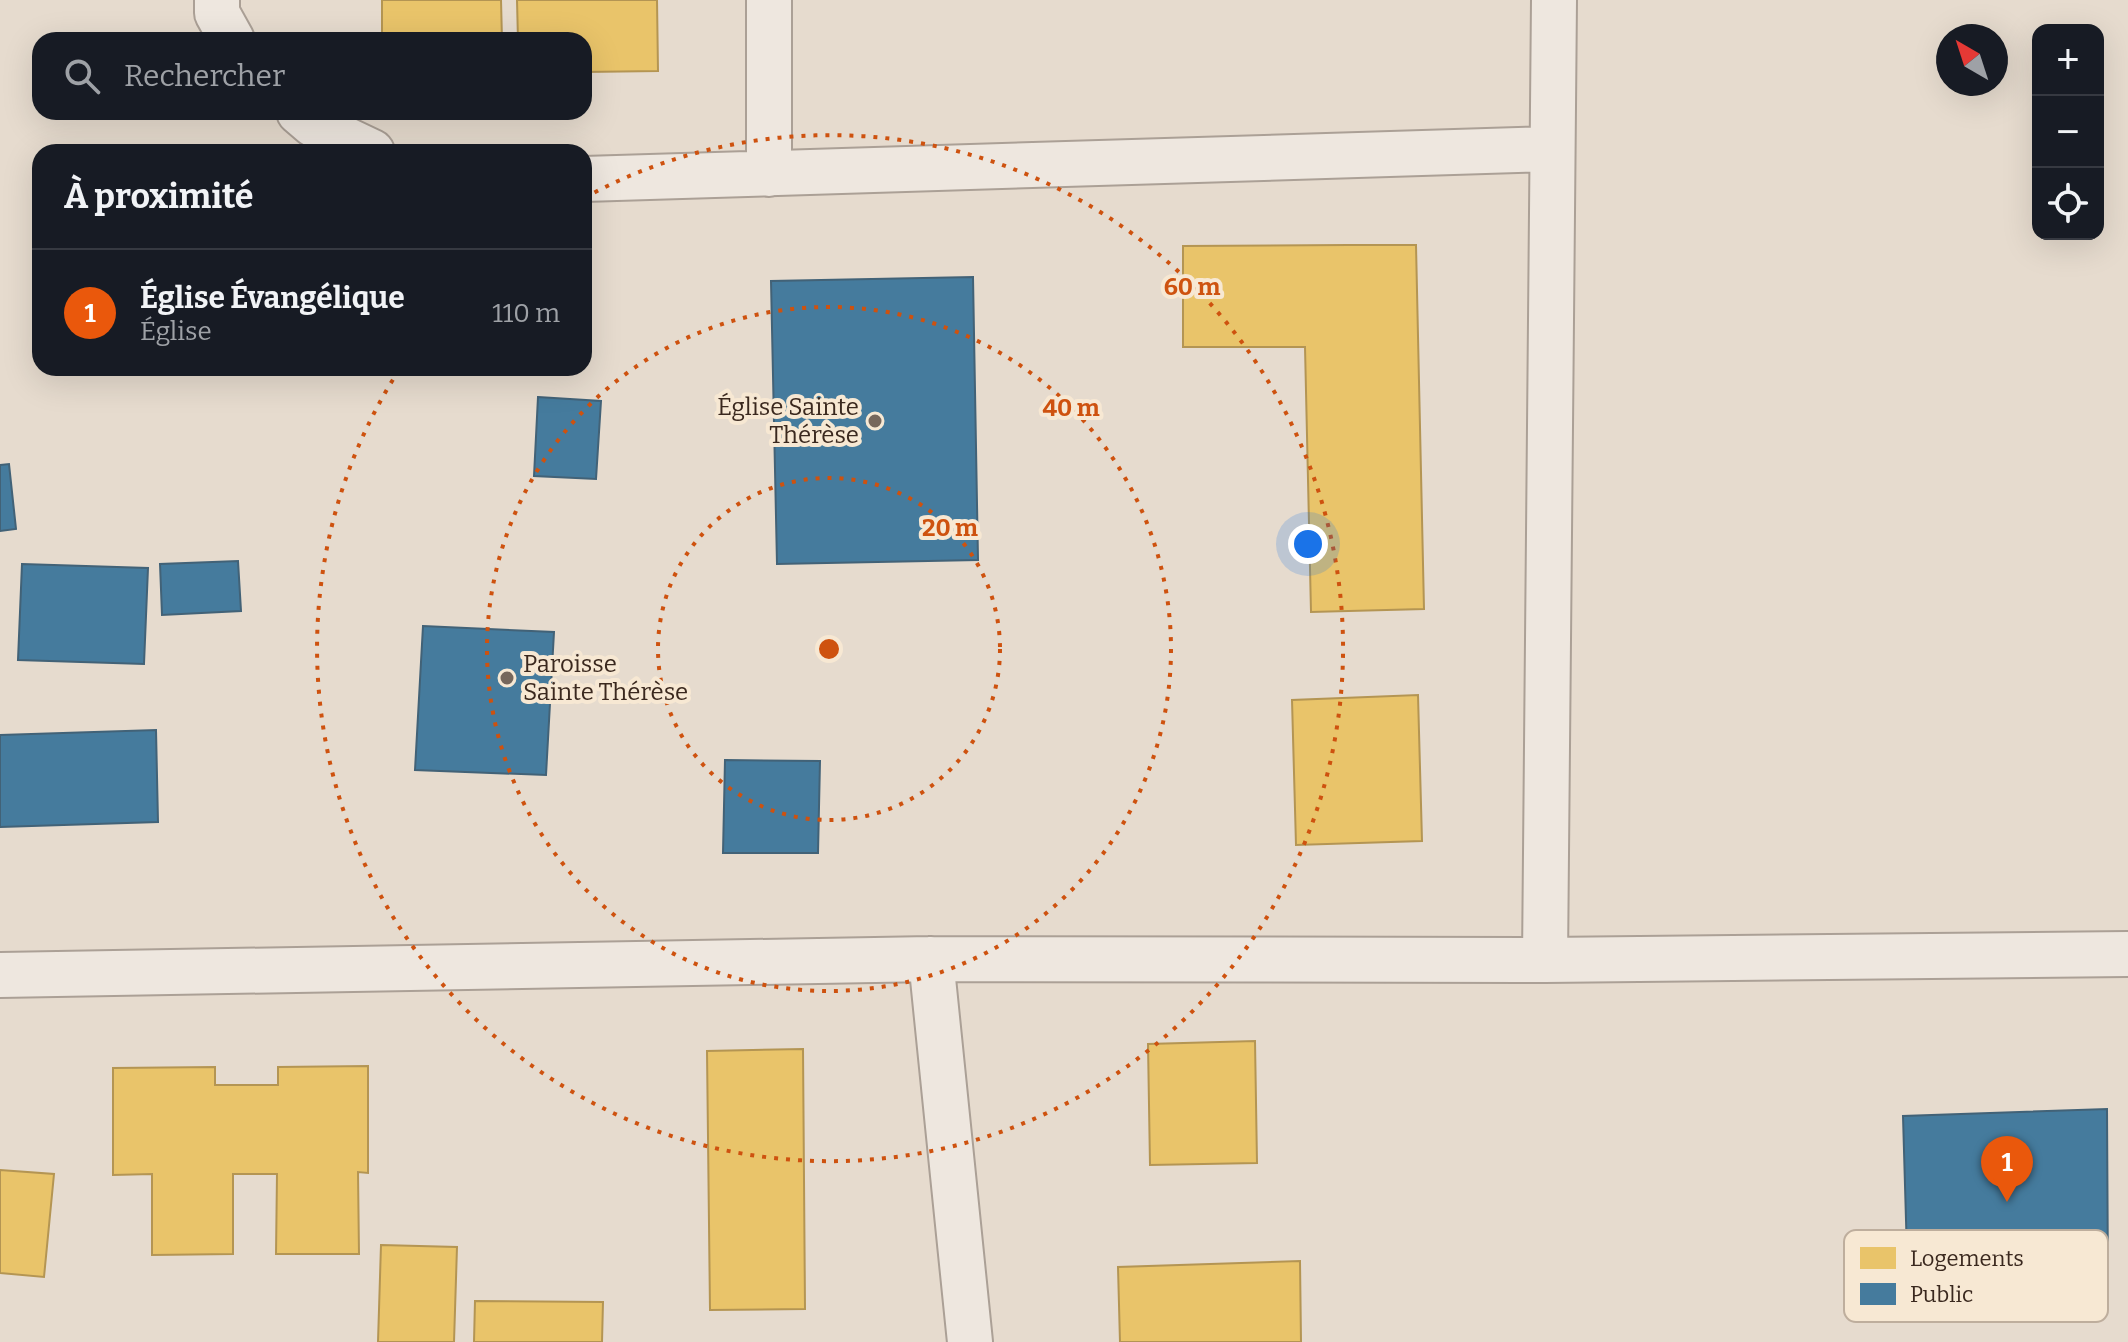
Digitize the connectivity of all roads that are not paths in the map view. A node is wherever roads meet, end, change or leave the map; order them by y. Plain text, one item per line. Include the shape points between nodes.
1 (217, 0) edge
2 (769, 0) edge
3 (1554, 0) edge
4 (228, 32) edge
5 (308, 120) edge
6 (355, 144) edge
7 (1551, 149) junction
8 (769, 174) junction
9 (592, 179) edge
10 (2128, 954) edge
11 (931, 959) junction
12 (1545, 960) junction
13 (0, 975) edge
14 (970, 1342) edge

1 - 4 street via 217,13
2 - 8 street
3 - 7 street
5 - 6 street
7 - 8 street
7 - 12 street
8 - 9 street
10 - 12 street
11 - 12 street
11 - 13 street
11 - 14 street

